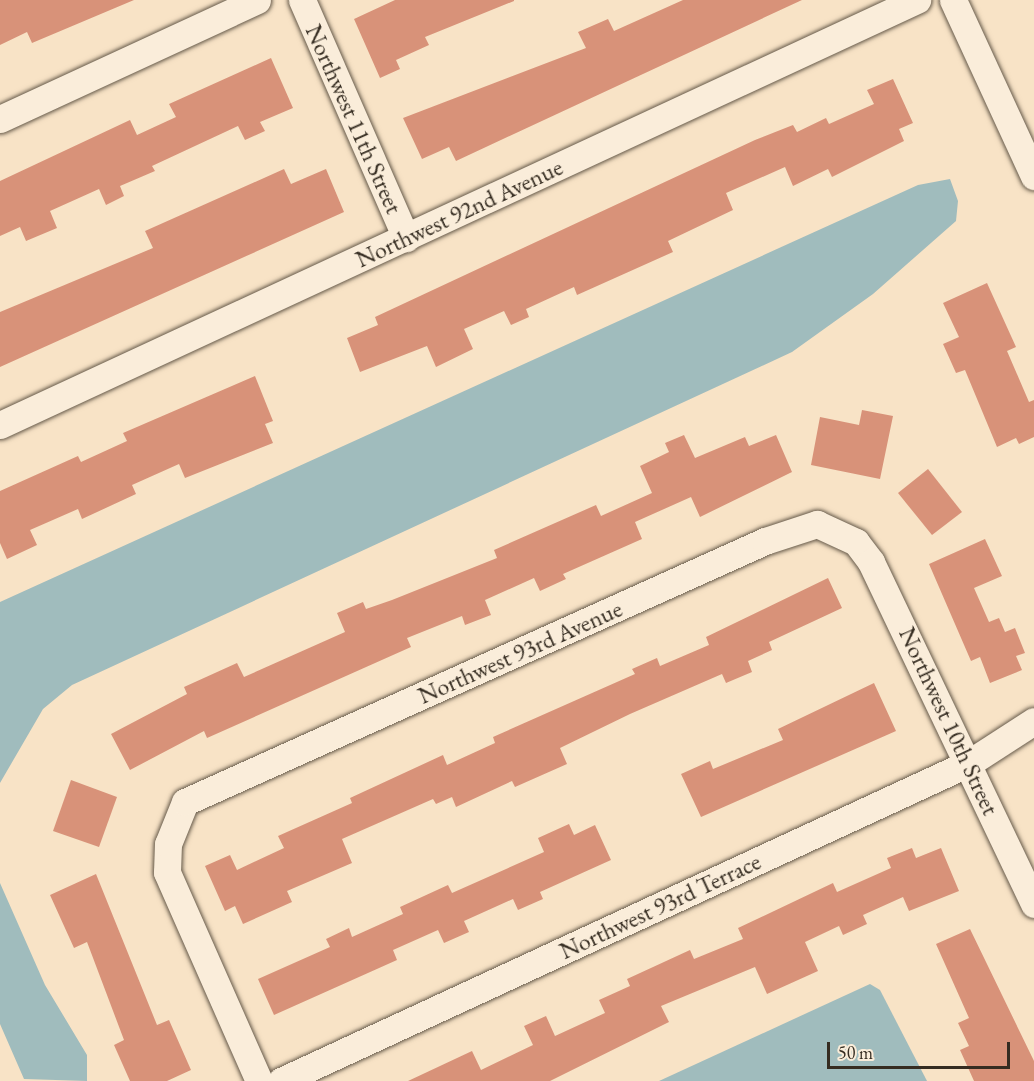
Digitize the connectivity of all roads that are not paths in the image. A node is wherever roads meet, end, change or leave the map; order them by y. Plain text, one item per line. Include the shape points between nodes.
1 (256, 0) edge
2 (302, 0) edge
3 (917, 0) edge
4 (953, 0) edge
5 (0, 119) edge
6 (1034, 176) edge
7 (406, 238) junction
8 (0, 425) edge
9 (856, 542) joint
10 (1034, 721) edge
11 (969, 763) junction
12 (1034, 904) edge
13 (259, 1081) edge
14 (281, 1081) edge

1 - 5 street
2 - 7 street, Northwest 11th Street
3 - 7 street, Northwest 92nd Avenue
4 - 6 street
7 - 8 street, Northwest 92nd Avenue
9 - 11 street, Northwest 10th Street via 890,598
9 - 13 street, Northwest 93rd Avenue via 816,524 765,541 185,802 168,844 167,872
10 - 11 street, Northwest 93rd Terrace
11 - 12 street, Northwest 10th Street
11 - 14 street, Northwest 93rd Terrace

